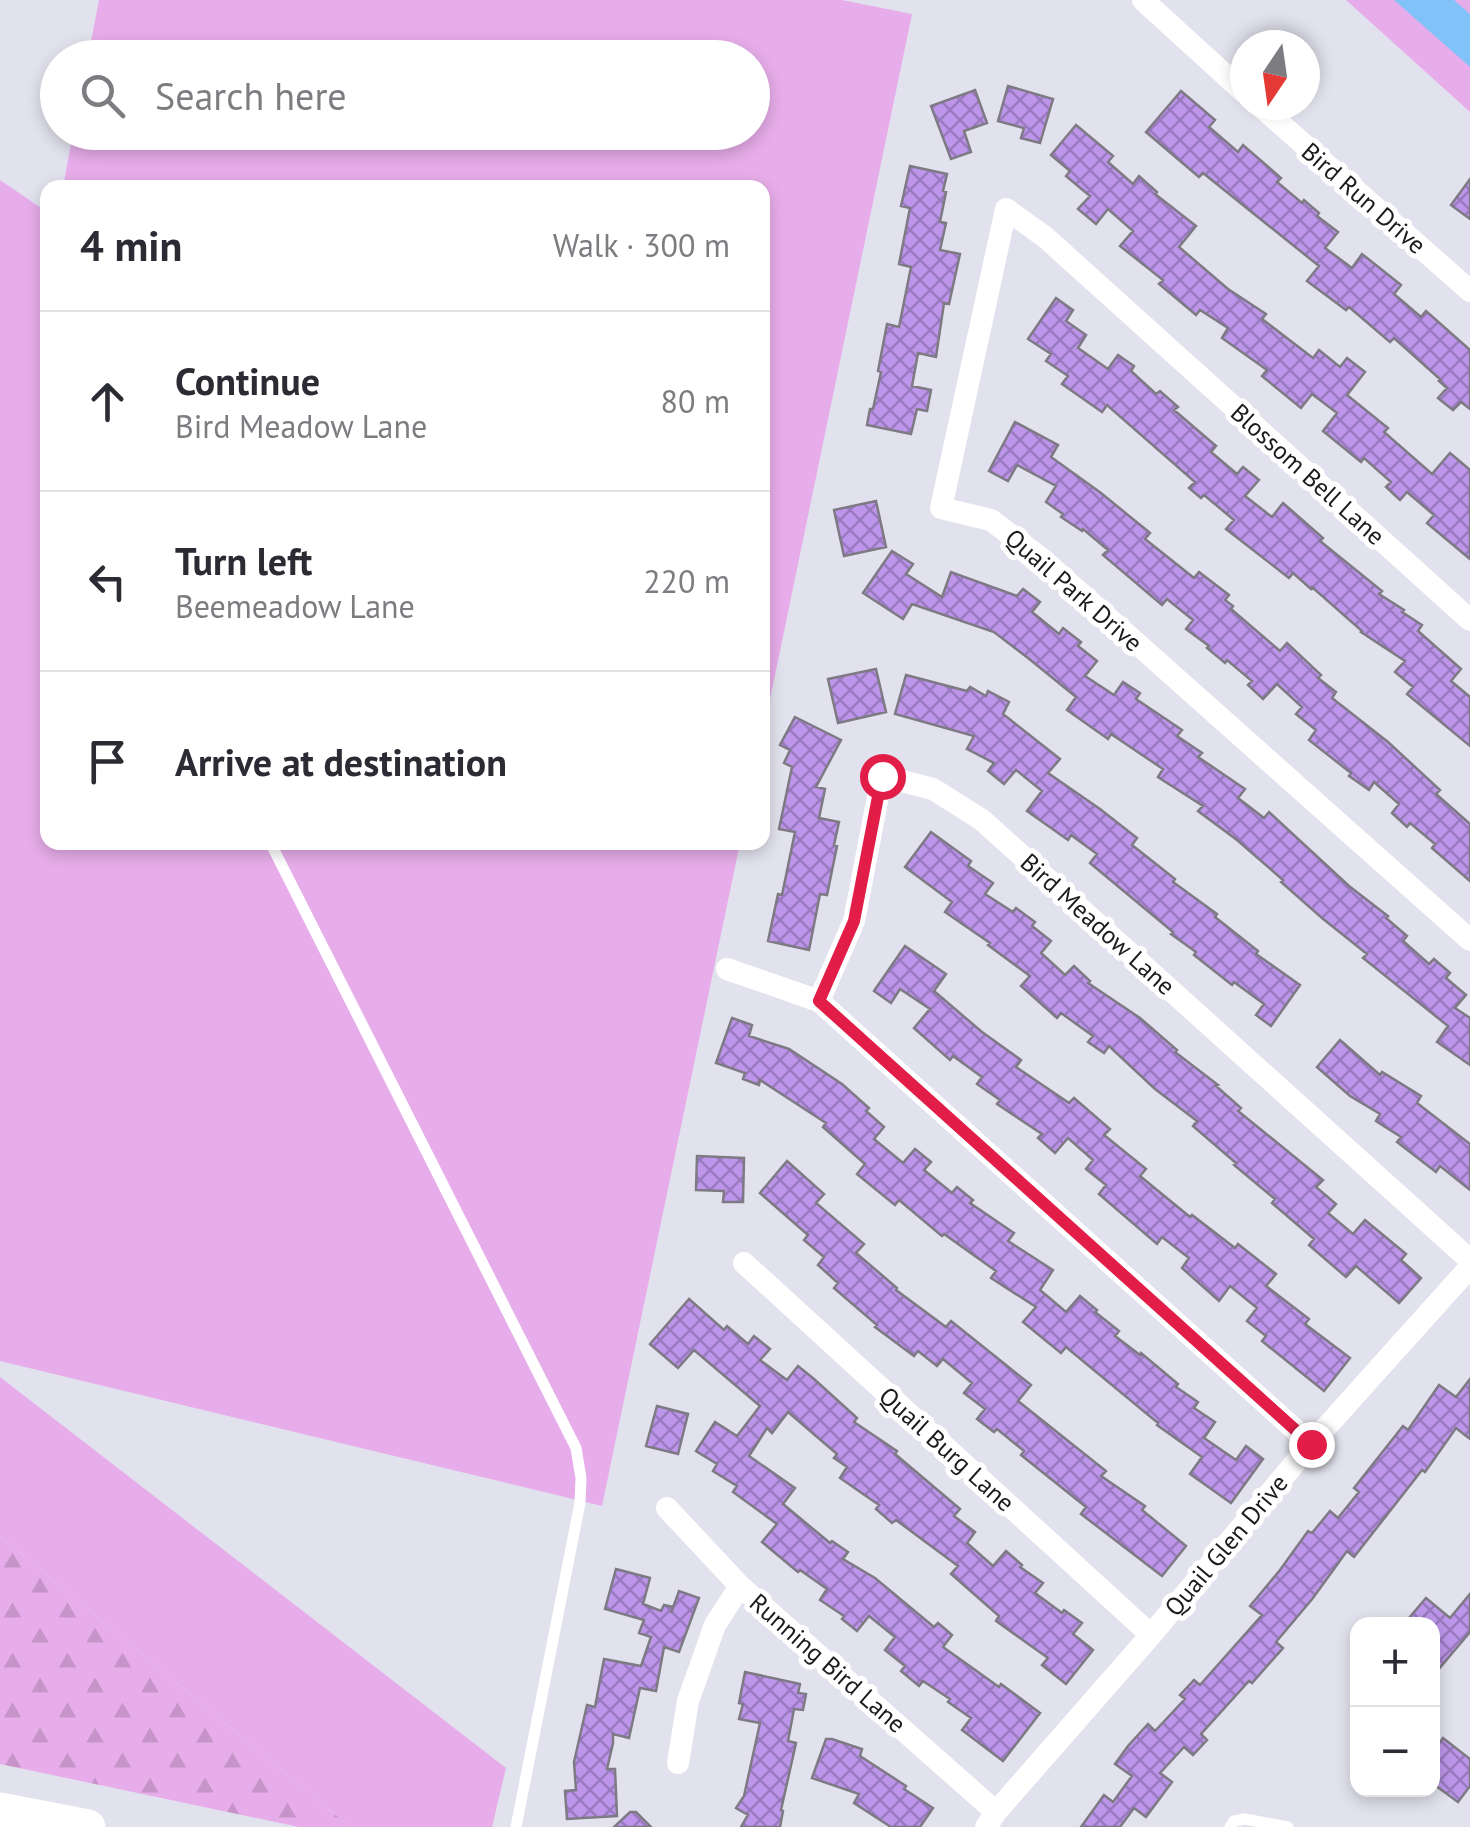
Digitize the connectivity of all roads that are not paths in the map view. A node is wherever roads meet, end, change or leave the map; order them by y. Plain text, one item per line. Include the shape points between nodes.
1 (1143, 0) edge
2 (1230, 79) edge
3 (1276, 120) edge
4 (1470, 291) edge
5 (1145, 327) joint
6 (1470, 620) edge
7 (274, 850) edge
8 (1470, 940) edge
9 (727, 969) dead end
10 (819, 1001) junction
11 (744, 1263) dead end
12 (1470, 1264) edge
13 (1311, 1444) junction
14 (667, 1508) dead end
15 (740, 1586) junction
16 (1151, 1635) junction
17 (678, 1763) dead end
18 (0, 1810) edge
19 (991, 1819) edge
20 (88, 1827) edge
21 (516, 1827) edge
22 (1230, 1827) edge
23 (1288, 1827) edge

1 - 2 street
3 - 4 street, Bird Run Drive
5 - 6 street, Blossom Bell Lane
5 - 8 street, Quail Park Drive via 1006,209 940,508 992,520 1042,558
7 - 21 lane via 576,1448 580,1503
9 - 10 street
10 - 12 street, Bird Meadow Lane via 854,921 882,776 933,789 982,820
10 - 13 street
11 - 16 street, Quail Burg Lane
12 - 13 street, Quail Glen Drive
13 - 16 street, Quail Glen Drive
14 - 15 street, Running Bird Lane
15 - 17 street via 715,1625 688,1701
15 - 19 street, Running Bird Lane
16 - 19 street, Quail Glen Drive
18 - 20 main road
22 - 23 lane via 1245,1819

